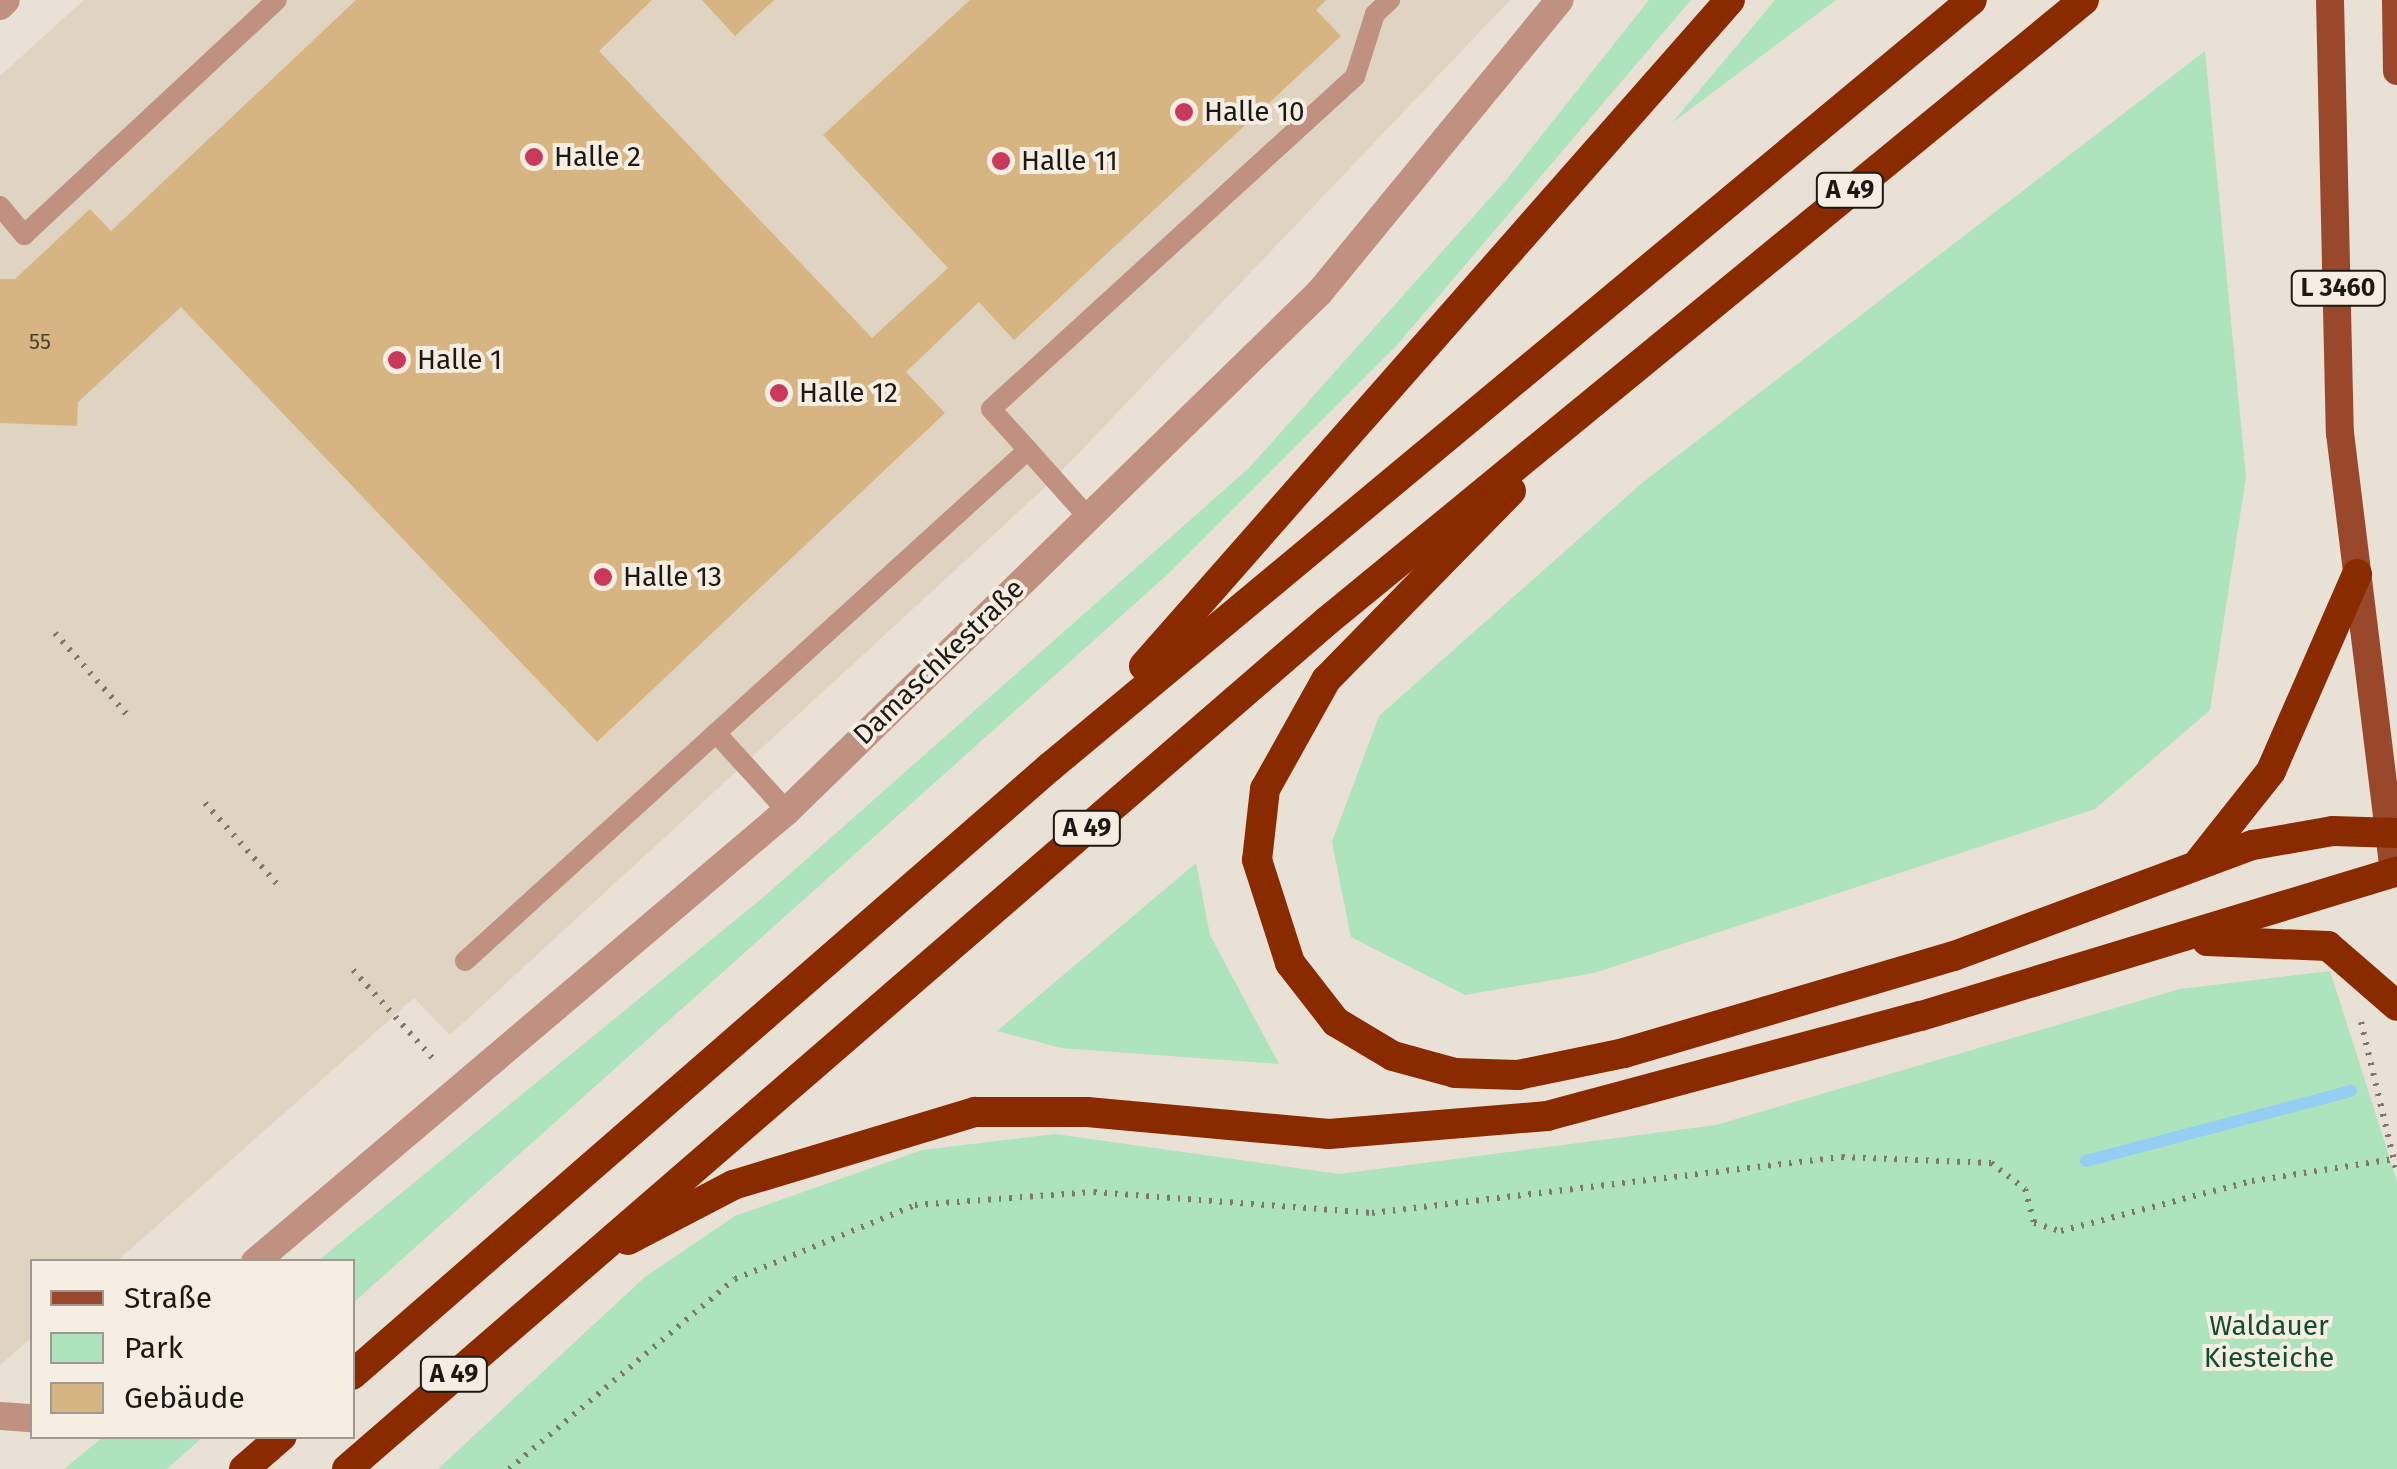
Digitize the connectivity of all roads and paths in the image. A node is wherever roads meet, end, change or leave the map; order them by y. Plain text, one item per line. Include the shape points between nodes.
1 (6, 0) edge
2 (277, 0) edge
3 (1390, 0) edge
4 (1560, 0) edge
5 (1730, 0) edge
6 (1972, 0) edge
7 (2084, 0) edge
8 (2330, 0) edge
9 (2396, 0) edge
10 (0, 6) edge
11 (2397, 71) edge
12 (0, 206) edge
13 (1617, 381) junction
14 (1028, 450) junction
15 (1088, 517) junction
16 (2357, 574) junction
17 (55, 633) dead end
18 (129, 717) dead end
19 (716, 733) junction
20 (1050, 766) junction
21 (205, 803) dead end
22 (787, 811) junction
23 (2392, 832) edge
24 (2200, 862) junction
25 (2396, 872) edge
26 (278, 885) dead end
27 (2174, 940) junction
28 (465, 960) dead end
29 (353, 970) dead end
30 (2389, 997) edge
31 (461, 1090) junction
32 (2394, 1159) junction
33 (2397, 1173) edge
34 (259, 1259) edge
35 (561, 1280) junction
36 (355, 1372) edge
37 (0, 1416) edge
38 (30, 1418) edge
39 (279, 1439) edge
40 (244, 1469) edge
41 (347, 1469) edge
42 (510, 1469) edge

1 - 10 street
2 - 12 lane via 24,235
3 - 14 lane via 1375,14 1355,77 991,409
4 - 15 street, Damaschkestraße via 1319,293
5 - 20 highway
6 - 20 highway, A 49
7 - 13 highway, A 49
8 - 16 main road, L 3460 via 2340,434
9 - 11 main road
13 - 24 highway via 1326,680 1279,753 1258,832 1263,894 1290,963 1336,1022 1422,1067 1518,1075 1954,956
13 - 35 highway, A 49
14 - 15 lane
14 - 19 lane
15 - 22 street, Damaschkestraße
16 - 23 main road, L 3460
16 - 24 highway via 2271,771
17 - 18 path
19 - 22 lane
19 - 28 lane
20 - 36 highway, A 49
21 - 26 path
22 - 31 street, Damaschkestraße
23 - 24 highway via 2296,836
23 - 25 main road, L 3460
25 - 27 highway
27 - 30 highway via 2316,943
27 - 35 highway via 1547,1116 1329,1134 1087,1112 975,1112 911,1124 733,1185
29 - 31 path
30 - 32 path via 2355,995
31 - 34 street, Damaschkestraße
32 - 33 path
32 - 42 path via 2252,1180 2060,1231 2034,1223 2026,1190 1991,1164 1842,1157 1372,1213 1094,1192 916,1205 735,1279
35 - 41 highway, A 49
37 - 38 street
39 - 40 highway

